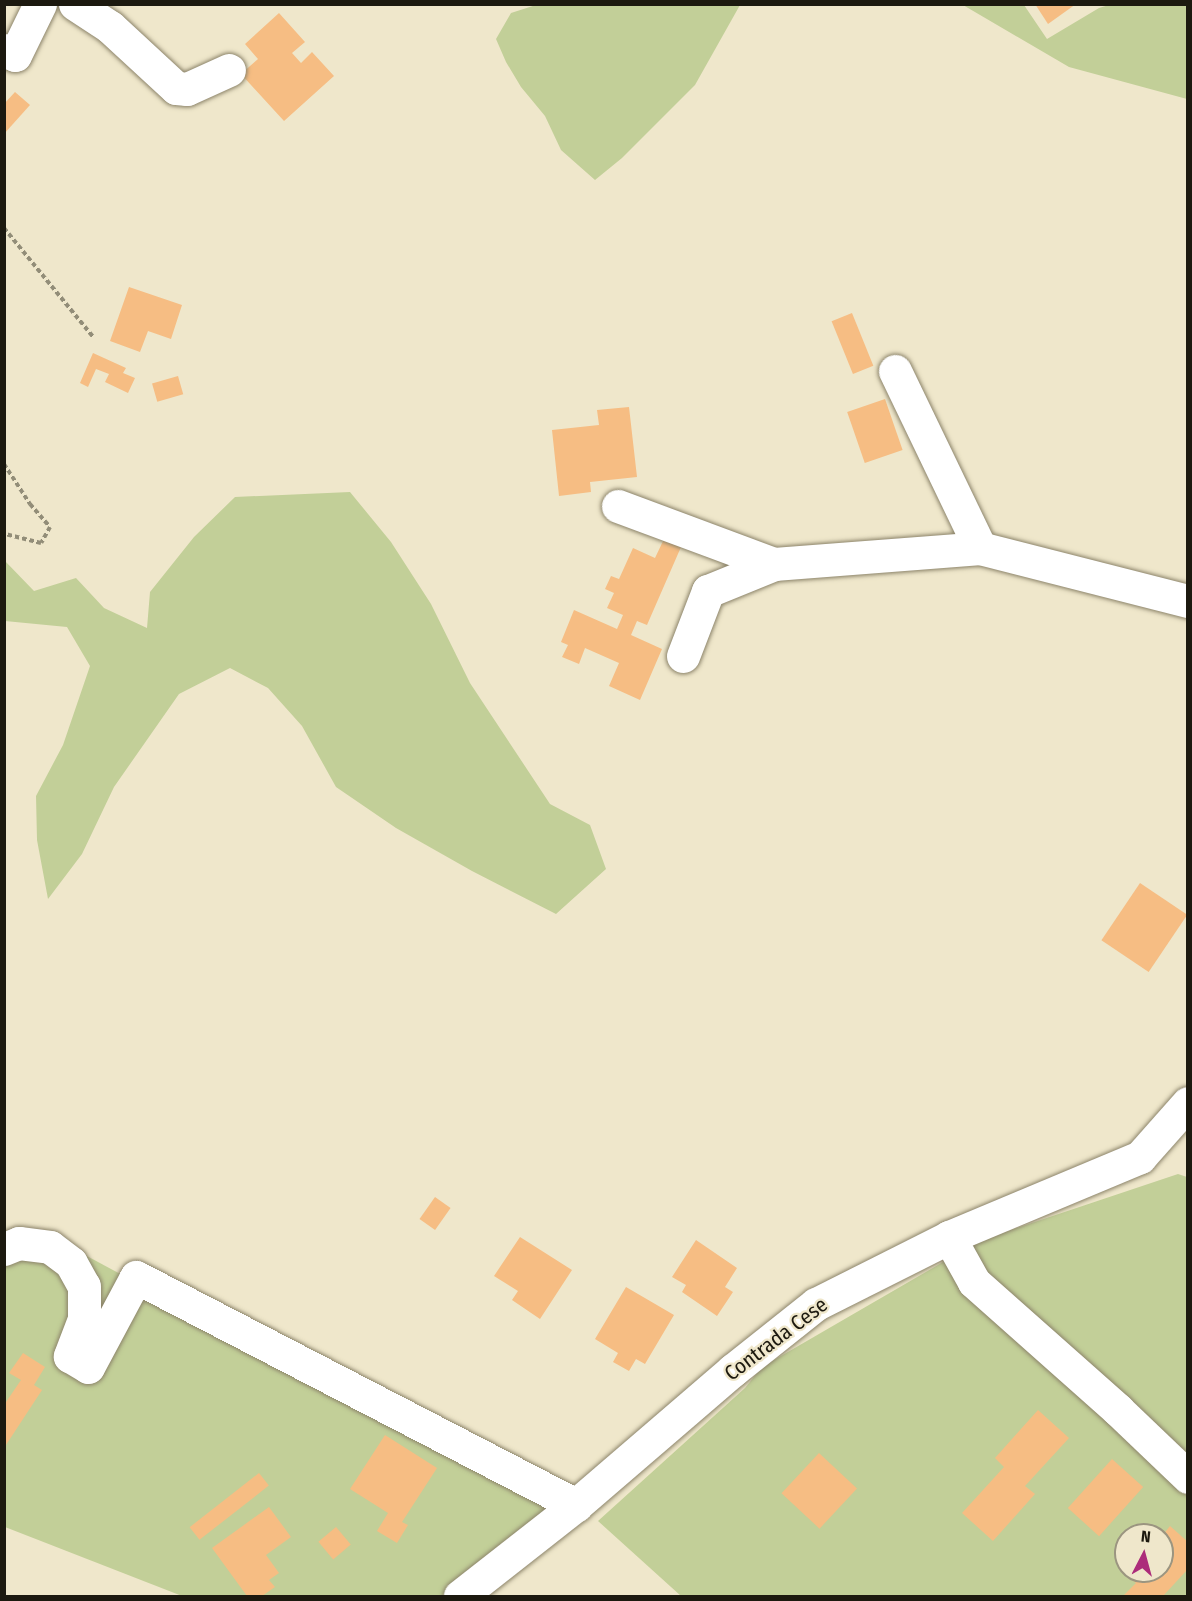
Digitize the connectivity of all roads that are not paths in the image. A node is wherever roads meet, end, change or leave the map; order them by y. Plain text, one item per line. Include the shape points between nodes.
1 (40, 4) edge
2 (75, 4) edge
3 (4, 50) edge
4 (229, 70) dead end
5 (895, 371) dead end
6 (618, 506) dead end
7 (980, 548) junction
8 (774, 564) junction
9 (1188, 600) edge
10 (683, 656) dead end
11 (1188, 1103) edge
12 (949, 1237) junction
13 (4, 1249) edge
14 (1188, 1477) edge
15 (576, 1505) junction
16 (460, 1596) edge

1 - 3 street via 15,55
2 - 4 street via 110,27 176,88 187,89
5 - 7 street
6 - 8 street
7 - 8 street
7 - 9 street
8 - 10 street via 708,591
11 - 12 street, Contrada Cese via 1140,1156
12 - 14 street via 974,1282
12 - 15 street, Contrada Cese via 816,1305 733,1370
13 - 15 street via 19,1243 50,1247 71,1263 84,1286 84,1319 70,1356 88,1367 136,1277
15 - 16 street, Contrada Cese

